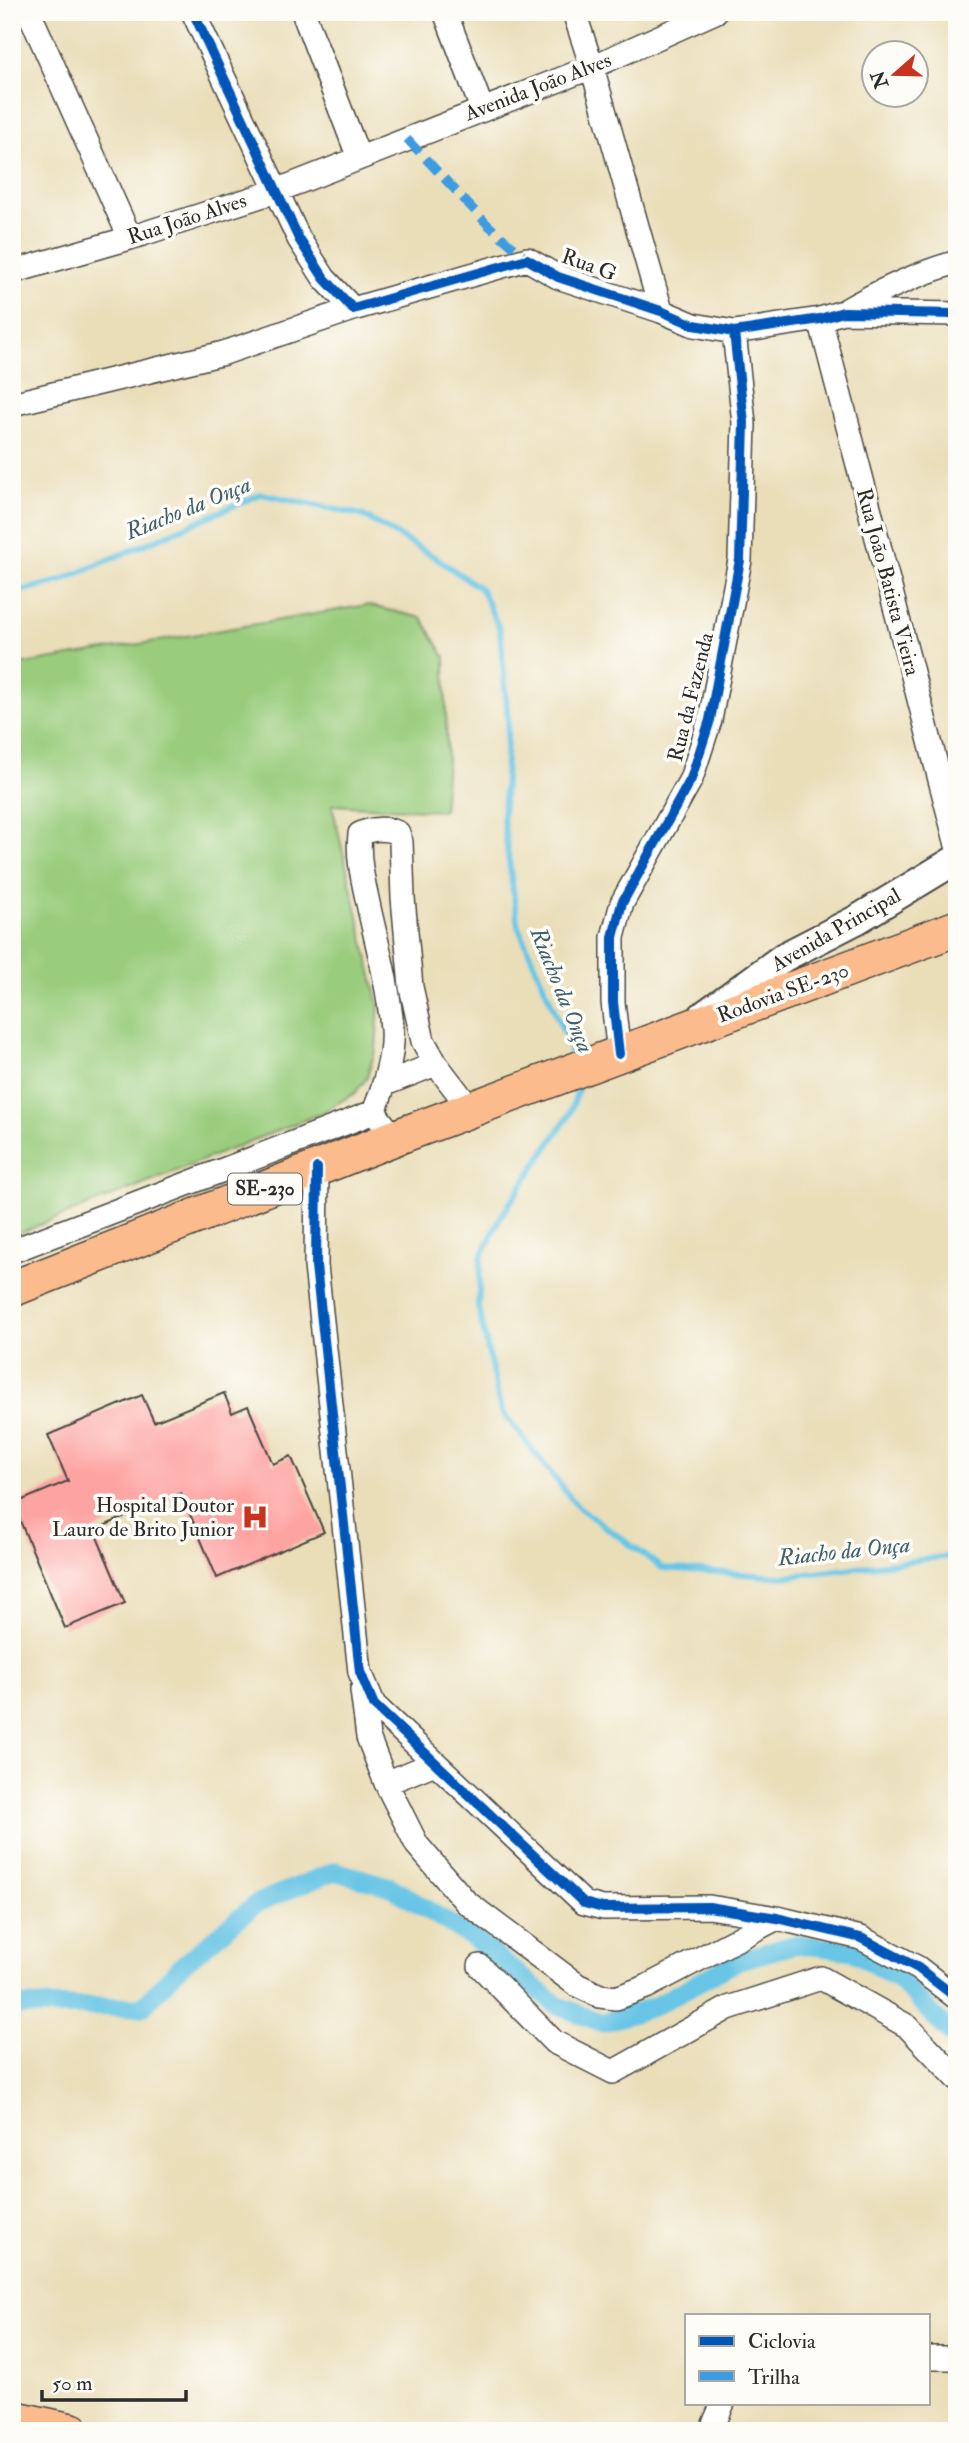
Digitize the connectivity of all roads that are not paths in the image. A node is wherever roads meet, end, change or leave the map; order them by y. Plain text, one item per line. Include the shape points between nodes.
1 (29, 12) edge
2 (193, 12) edge
3 (303, 12) edge
4 (445, 12) edge
5 (574, 12) edge
6 (715, 12) edge
7 (592, 67) junction
8 (482, 109) junction
9 (359, 158) junction
10 (276, 191) junction
11 (130, 239) junction
12 (957, 262) edge
13 (12, 272) edge
14 (352, 309) junction
15 (661, 311) junction
16 (843, 312) junction
17 (957, 314) edge
18 (820, 319) junction
19 (734, 332) junction
20 (12, 404) edge
21 (957, 845) edge
22 (957, 859) edge
23 (957, 929) edge
24 (684, 1030) junction
25 (614, 1057) junction
26 (436, 1065) junction
27 (385, 1084) junction
28 (471, 1110) junction
29 (384, 1125) junction
30 (317, 1168) junction
31 (12, 1251) edge
32 (12, 1289) edge
33 (360, 1672) junction
34 (435, 1763) junction
35 (386, 1783) junction
36 (777, 1918) junction
37 (480, 1966) dead end
38 (957, 1998) edge
39 (957, 2078) edge
40 (930, 2358) edge
41 (957, 2358) edge
42 (723, 2404) edge
43 (12, 2418) edge
44 (72, 2431) edge
45 (711, 2431) edge

1 - 11 street
2 - 10 street
3 - 9 street
4 - 8 street
5 - 7 street
6 - 7 street, Avenida João Alves
7 - 8 street, Avenida João Alves
7 - 15 street
8 - 9 street, Avenida João Alves
9 - 10 street, Rua João Alves
10 - 11 street, Rua João Alves
10 - 14 street via 324,278
11 - 13 street, Rua João Alves
12 - 16 street via 877,293
14 - 15 street, Rua G via 527,259 558,277
14 - 20 street via 224,353
15 - 19 street, Rua G via 694,325
16 - 17 street, Rua G
16 - 18 street, Rua G
18 - 19 street, Rua G
18 - 21 street, Rua João Batista Vieira
19 - 25 street, Rua da Fazenda via 744,423 740,560 709,720 691,779 622,903 613,937
22 - 24 street, Avenida Principal via 858,919 783,957
23 - 24 main road, Rodovia SE-230 / SE-230
24 - 25 main road, Rodovia SE-230 / SE-230
25 - 28 main road, SE-230
26 - 27 street
26 - 27 street via 424,1041 411,987 401,842 391,830 368,830 360,834 359,845 392,1032
26 - 28 street
27 - 29 street
28 - 29 main road, SE-230
29 - 30 main road, SE-230
29 - 31 street
30 - 32 main road, SE-230
30 - 33 street via 316,1266
33 - 34 street via 374,1705
33 - 35 street via 368,1737
34 - 35 street
34 - 36 street via 584,1903 603,1908 709,1907
35 - 36 street via 417,1846 466,1902 577,1985 600,1996 616,1998 646,1987
36 - 38 street via 862,1938 918,1968
37 - 39 street via 554,2042 613,2071 728,2008 821,1978 907,2026
40 - 41 street
42 - 45 street
43 - 44 main road

